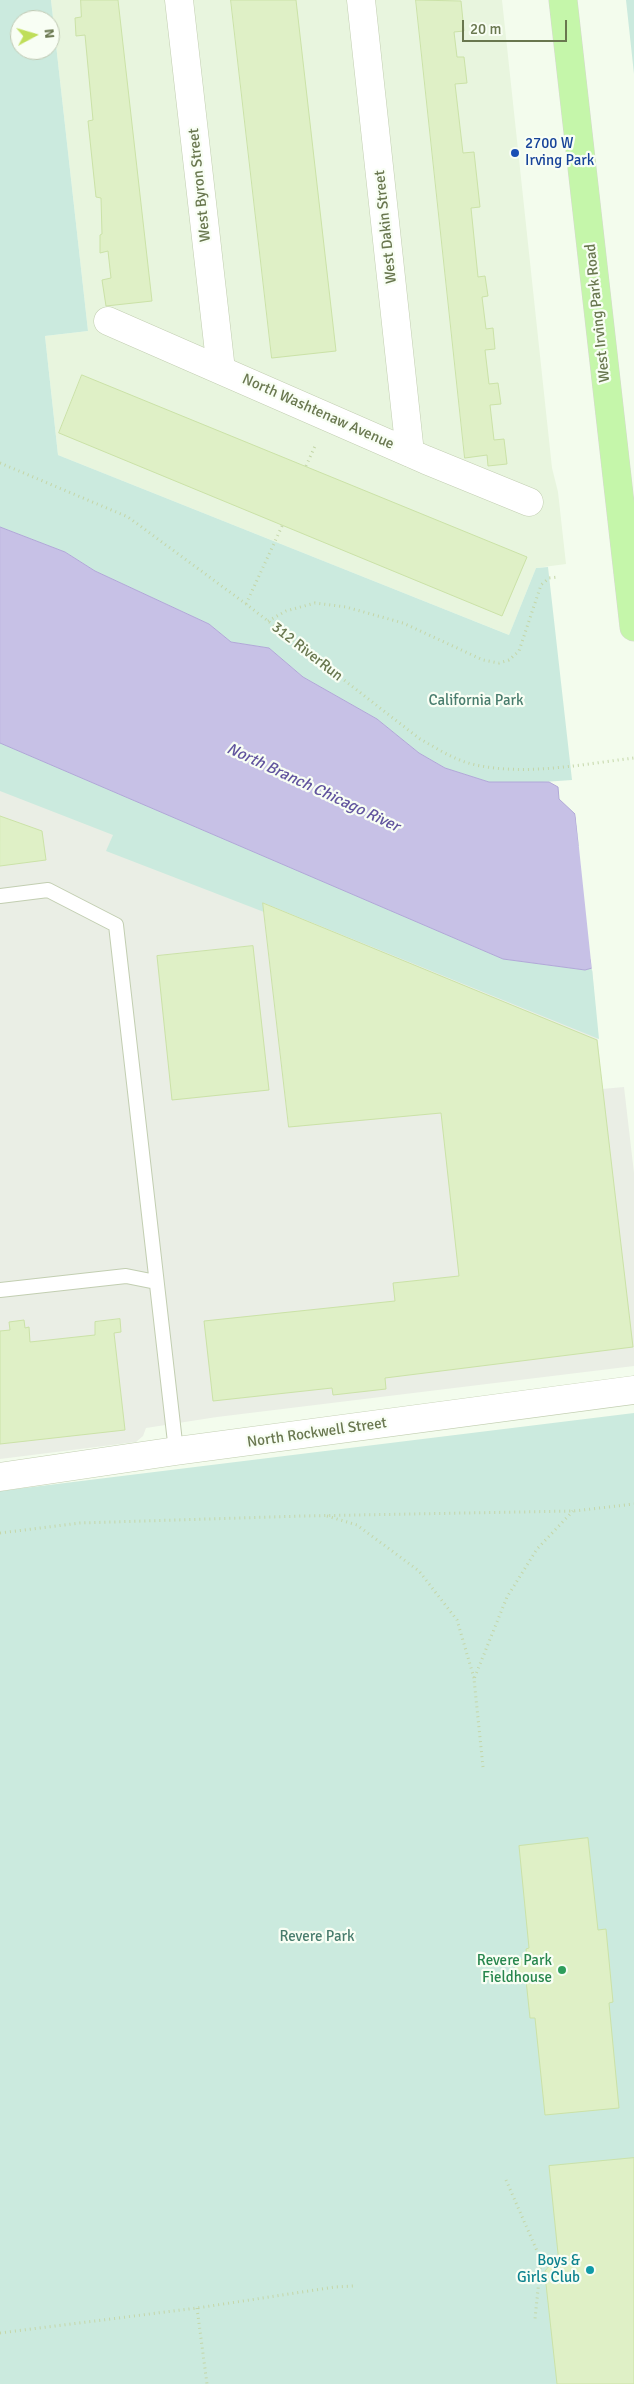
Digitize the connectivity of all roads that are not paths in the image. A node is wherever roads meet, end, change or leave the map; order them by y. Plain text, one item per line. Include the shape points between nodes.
1 (179, 0) edge
2 (361, 0) edge
3 (563, 0) edge
4 (108, 321) dead end
5 (221, 370) junction
6 (410, 453) junction
7 (529, 502) dead end
8 (634, 627) edge
9 (0, 896) edge
10 (156, 1282) junction
11 (0, 1290) edge
12 (634, 1390) edge
13 (176, 1451) junction
14 (0, 1477) edge

1 - 5 street, West Byron Street
2 - 6 street, West Dakin Street
3 - 8 main road, West Irving Park Road
4 - 5 street, North Washtenaw Avenue
5 - 6 street, North Washtenaw Avenue
6 - 7 street, North Washtenaw Avenue
9 - 10 lane via 48,890 116,925
10 - 11 lane via 126,1276
10 - 13 lane
12 - 13 street, North Rockwell Street
13 - 14 street, North Rockwell Street

